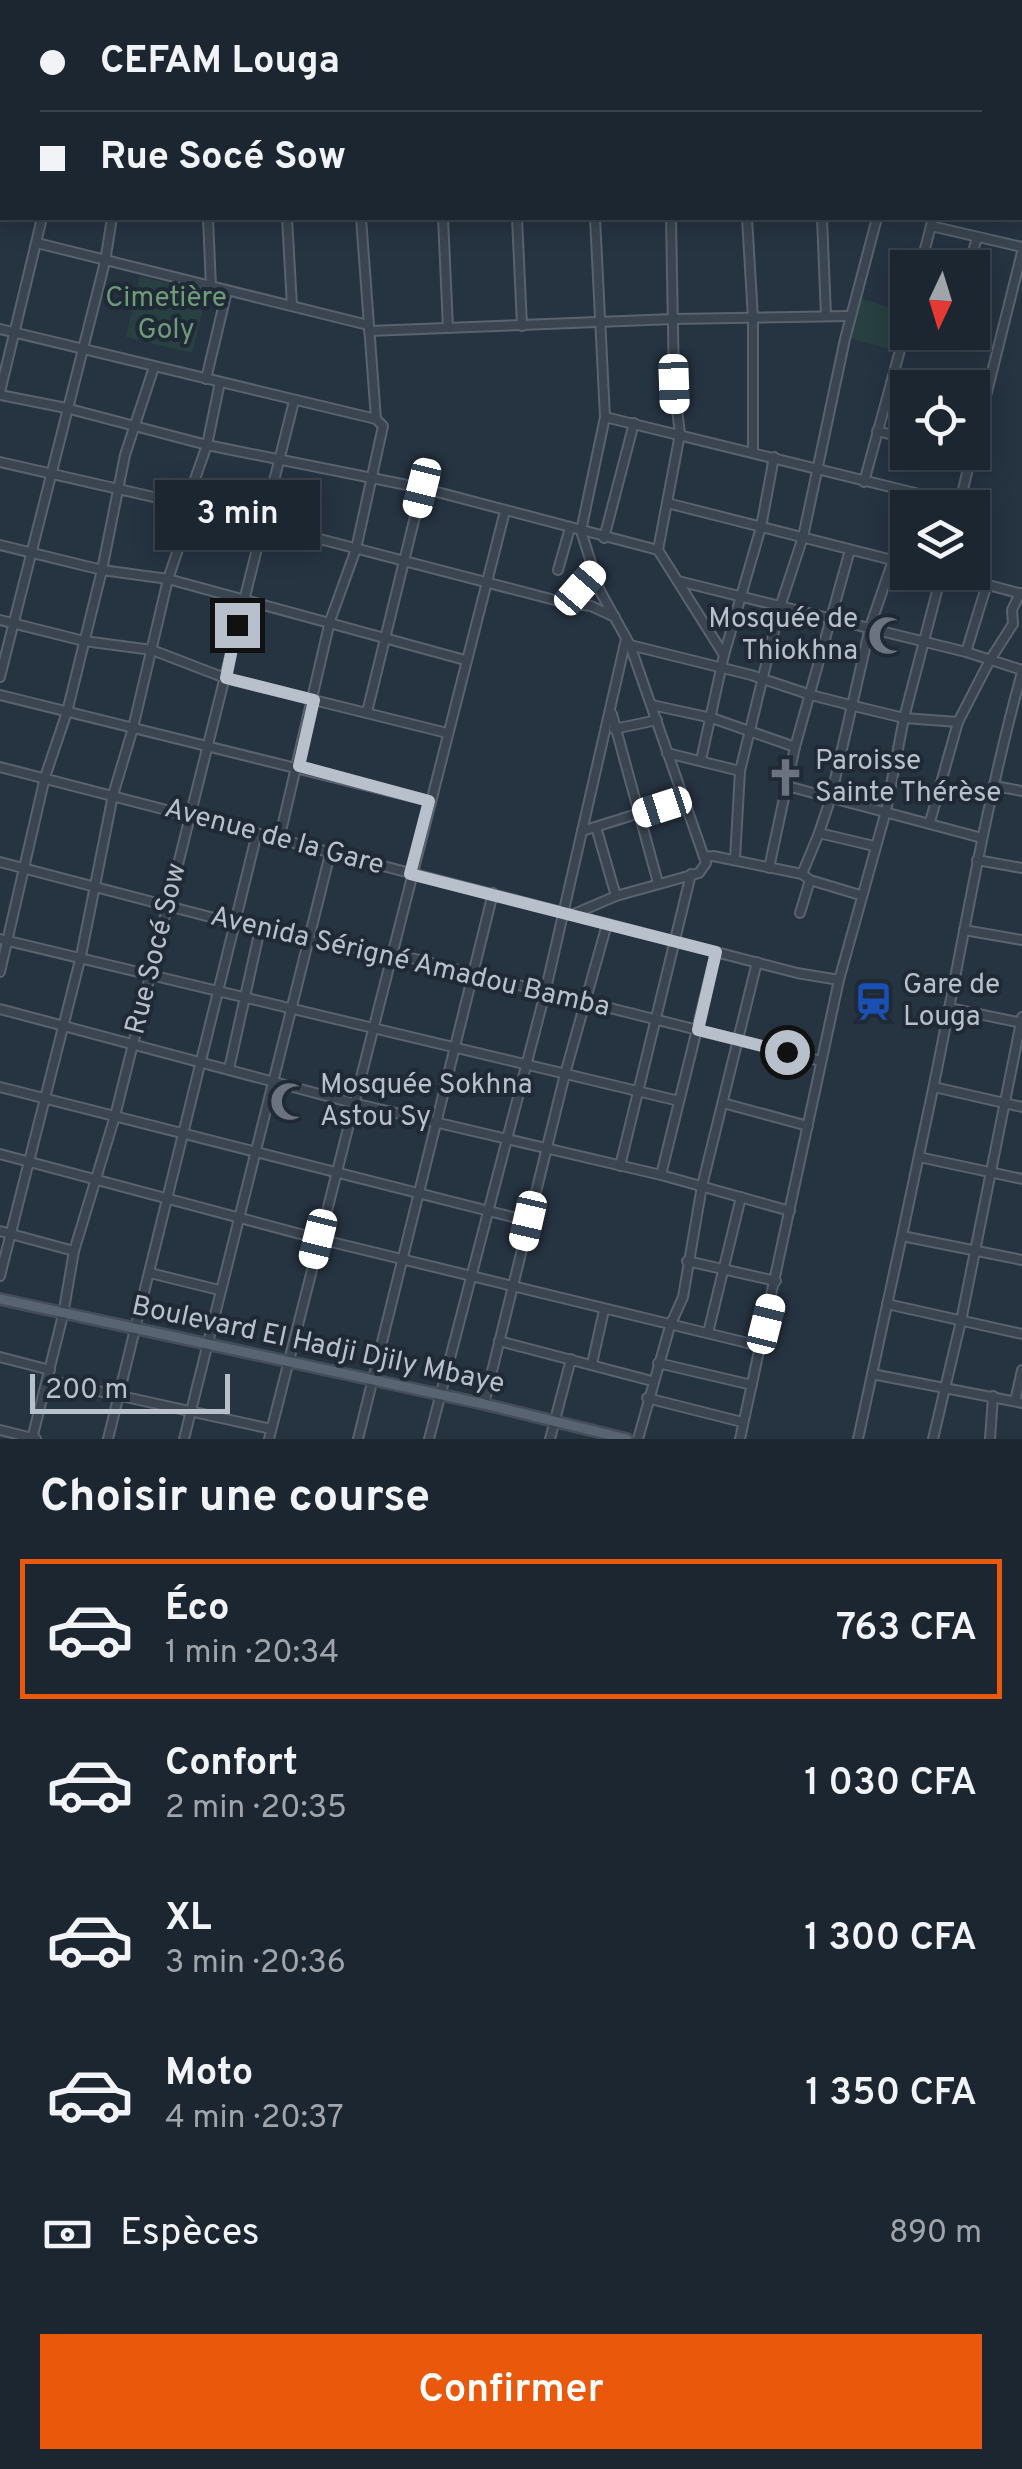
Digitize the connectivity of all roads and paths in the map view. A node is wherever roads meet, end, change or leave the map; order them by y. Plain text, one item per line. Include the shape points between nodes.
1 (42, 220) edge
2 (112, 220) edge
3 (208, 220) edge
4 (286, 220) edge
5 (362, 220) edge
6 (443, 220) edge
7 (517, 220) edge
8 (595, 220) edge
9 (670, 220) edge
10 (747, 220) edge
11 (822, 220) edge
12 (876, 220) edge
13 (932, 222) edge
14 (977, 238) junction
15 (37, 243) junction
16 (925, 250) edge
17 (973, 250) edge
18 (1022, 250) edge
19 (105, 262) junction
20 (211, 287) junction
21 (227, 292) junction
22 (292, 306) junction
23 (826, 316) junction
24 (850, 316) junction
25 (674, 318) junction
26 (753, 318) junction
27 (600, 323) junction
28 (522, 326) junction
29 (368, 328) junction
30 (448, 328) junction
31 (0, 330) edge
32 (16, 333) junction
33 (80, 350) junction
34 (154, 366) junction
35 (206, 379) junction
36 (990, 380) edge
37 (220, 382) junction
38 (890, 386) edge
39 (0, 393) edge
40 (294, 400) junction
41 (66, 408) junction
42 (605, 417) junction
43 (380, 423) junction
44 (634, 424) junction
45 (134, 426) junction
46 (877, 432) junction
47 (680, 434) junction
48 (890, 435) edge
49 (207, 445) junction
50 (752, 451) junction
51 (774, 457) junction
52 (280, 460) junction
53 (0, 462) edge
54 (818, 468) junction
55 (51, 474) junction
56 (372, 477) junction
57 (864, 482) junction
58 (422, 488) junction
59 (897, 490) edge
60 (120, 491) junction
61 (667, 503) junction
62 (194, 506) junction
63 (505, 511) junction
64 (263, 526) junction
65 (762, 527) junction
66 (570, 528) junction
67 (581, 531) junction
68 (803, 537) junction
69 (604, 538) junction
70 (0, 545) edge
71 (356, 549) junction
72 (658, 550) junction
73 (850, 550) junction
74 (32, 553) junction
75 (890, 559) edge
76 (405, 561) junction
77 (102, 570) junction
78 (558, 570) dead end
79 (890, 571) edge
80 (593, 572) junction
81 (168, 579) junction
82 (676, 580) junction
83 (486, 582) junction
84 (990, 585) edge
85 (937, 590) edge
86 (985, 590) edge
87 (1021, 594) edge
88 (742, 597) junction
89 (242, 598) junction
90 (566, 603) junction
91 (780, 607) junction
92 (614, 617) junction
93 (831, 618) junction
94 (0, 620) edge
95 (330, 622) junction
96 (13, 624) junction
97 (870, 628) junction
98 (386, 640) junction
99 (84, 641) junction
100 (628, 642) junction
101 (923, 642) junction
102 (152, 650) junction
103 (966, 652) junction
104 (724, 654) junction
105 (465, 660) junction
106 (990, 660) junction
107 (724, 667) junction
108 (1022, 671) edge
109 (0, 677) edge
110 (226, 678) junction
111 (763, 678) junction
112 (0, 695) edge
113 (811, 696) junction
114 (314, 700) junction
115 (652, 705) junction
116 (854, 706) junction
117 (611, 710) junction
118 (67, 712) junction
119 (367, 712) junction
120 (1009, 715) junction
121 (1022, 717) edge
122 (712, 718) junction
123 (904, 718) junction
124 (657, 720) junction
125 (958, 722) junction
126 (133, 728) junction
127 (614, 729) junction
128 (750, 732) junction
129 (447, 733) junction
130 (208, 745) junction
131 (795, 747) junction
132 (667, 753) junction
133 (701, 760) junction
134 (299, 766) junction
135 (0, 768) edge
136 (740, 771) junction
137 (45, 777) junction
138 (787, 786) junction
139 (994, 786) junction
140 (1022, 791) edge
141 (113, 795) junction
142 (831, 797) junction
143 (685, 799) junction
144 (429, 801) junction
145 (886, 810) junction
146 (640, 814) junction
147 (190, 818) junction
148 (930, 822) junction
149 (596, 828) junction
150 (582, 831) junction
151 (257, 833) junction
152 (819, 833) junction
153 (982, 838) junction
154 (280, 840) junction
155 (874, 846) junction
156 (330, 854) junction
157 (704, 857) junction
158 (735, 860) junction
159 (977, 860) junction
160 (0, 862) edge
161 (768, 868) junction
162 (1022, 868) edge
163 (26, 870) junction
164 (410, 874) junction
165 (690, 874) junction
166 (806, 877) junction
167 (658, 882) junction
168 (96, 887) junction
169 (493, 893) junction
170 (860, 895) junction
171 (616, 896) junction
172 (168, 905) junction
173 (563, 911) junction
174 (800, 913) dead end
175 (574, 914) junction
176 (237, 924) junction
177 (607, 924) junction
178 (260, 929) junction
179 (964, 930) junction
180 (4, 940) edge
181 (308, 940) junction
182 (1022, 940) edge
183 (677, 942) junction
184 (716, 952) junction
185 (391, 953) junction
186 (81, 956) junction
187 (757, 962) junction
188 (0, 972) edge
189 (151, 976) junction
190 (474, 976) junction
191 (839, 980) junction
192 (220, 991) junction
193 (545, 994) junction
194 (243, 998) junction
195 (584, 1004) junction
196 (292, 1008) junction
197 (949, 1008) junction
198 (0, 1009) edge
199 (657, 1020) junction
200 (1022, 1021) edge
201 (64, 1025) junction
202 (372, 1026) junction
203 (698, 1030) junction
204 (736, 1038) junction
205 (134, 1043) junction
206 (456, 1047) junction
207 (821, 1061) junction
208 (202, 1063) junction
209 (526, 1064) junction
210 (229, 1070) junction
211 (565, 1074) junction
212 (274, 1081) junction
213 (0, 1087) edge
214 (934, 1087) junction
215 (640, 1092) junction
216 (44, 1098) junction
217 (353, 1102) junction
218 (679, 1102) junction
219 (723, 1104) junction
220 (1003, 1104) junction
221 (1022, 1107) edge
222 (115, 1116) junction
223 (437, 1122) junction
224 (808, 1126) junction
225 (185, 1134) junction
226 (506, 1139) junction
227 (546, 1149) junction
228 (255, 1153) junction
229 (0, 1154) edge
230 (918, 1158) junction
231 (29, 1161) junction
232 (620, 1166) junction
233 (988, 1172) junction
234 (336, 1173) junction
235 (661, 1175) junction
236 (94, 1180) junction
237 (1022, 1180) edge
238 (702, 1186) junction
239 (420, 1192) junction
240 (741, 1197) junction
241 (167, 1200) junction
242 (488, 1210) junction
243 (790, 1211) junction
244 (237, 1218) junction
245 (528, 1221) junction
246 (0, 1231) edge
247 (12, 1234) junction
248 (902, 1236) junction
249 (318, 1239) junction
250 (973, 1250) junction
251 (74, 1251) junction
252 (402, 1259) junction
253 (1022, 1260) edge
254 (687, 1261) junction
255 (724, 1269) junction
256 (150, 1273) junction
257 (471, 1274) junction
258 (0, 1276) edge
259 (776, 1281) junction
260 (514, 1285) junction
261 (219, 1290) junction
262 (0, 1298) edge
263 (886, 1304) junction
264 (604, 1310) junction
265 (63, 1315) junction
266 (960, 1321) junction
267 (670, 1326) junction
268 (134, 1330) junction
269 (708, 1333) junction
270 (1022, 1334) edge
271 (499, 1340) junction
272 (207, 1345) junction
273 (760, 1346) junction
274 (0, 1357) edge
275 (571, 1359) junction
276 (288, 1362) junction
277 (658, 1363) junction
278 (592, 1364) junction
279 (50, 1370) junction
280 (1022, 1370) edge
281 (872, 1374) junction
282 (48, 1380) junction
283 (372, 1380) junction
284 (652, 1381) junction
285 (752, 1384) junction
286 (943, 1388) junction
287 (440, 1394) junction
288 (993, 1396) junction
289 (120, 1398) junction
290 (647, 1398) junction
291 (1018, 1402) edge
292 (484, 1404) junction
293 (192, 1409) junction
294 (554, 1421) junction
295 (742, 1422) junction
296 (0, 1430) edge
297 (270, 1434) edge
298 (34, 1439) edge
299 (108, 1439) edge
300 (184, 1439) edge
301 (358, 1439) edge
302 (429, 1439) edge
303 (550, 1439) edge
304 (623, 1439) edge
305 (638, 1439) edge
306 (740, 1439) edge
307 (858, 1439) edge
308 (933, 1439) edge
309 (990, 1439) edge

1 - 15 street
2 - 19 street
3 - 20 street
4 - 22 street
5 - 29 street
6 - 30 street
7 - 28 street
8 - 27 street
9 - 25 street
10 - 26 street
11 - 23 street
12 - 24 street
13 - 14 street
13 - 16 street
14 - 17 street
14 - 18 street
15 - 19 street
15 - 32 street
18 - 36 street
19 - 20 street
19 - 33 street
20 - 21 street
21 - 22 street
21 - 35 street
22 - 29 street
23 - 24 street
23 - 26 street
24 - 54 street
25 - 26 street
25 - 27 street
25 - 47 street
26 - 50 street
27 - 28 street
27 - 42 street
28 - 30 street
29 - 30 street
29 - 43 street
31 - 32 street
32 - 33 street
32 - 39 street
33 - 34 street
33 - 41 street
34 - 35 street
34 - 45 street
35 - 37 street
37 - 40 street
37 - 49 street
38 - 46 street
39 - 41 street
40 - 43 street
40 - 52 street, Rue Socé Sow
41 - 45 street
41 - 55 street
42 - 44 street
42 - 67 street
43 - 56 street
44 - 47 street
44 - 69 street
45 - 49 street
45 - 60 street
46 - 48 street
46 - 57 street
47 - 50 street
47 - 61 street
49 - 52 street
49 - 62 street via 194,480
50 - 51 street
51 - 54 street
51 - 65 street
52 - 56 street
52 - 64 street, Rue Socé Sow
53 - 55 street
54 - 57 street
54 - 68 street
55 - 60 street
55 - 74 street
56 - 58 street
56 - 71 street
57 - 59 street
58 - 63 street
58 - 76 street
60 - 62 street
60 - 77 street
61 - 65 street
61 - 72 street
62 - 64 street
62 - 81 street
63 - 66 street
63 - 83 street
64 - 71 street
64 - 89 street, Rue Socé Sow
65 - 68 street
65 - 88 street
66 - 67 street
66 - 78 street
67 - 69 street
67 - 80 street
68 - 73 street
68 - 91 street
69 - 72 street
70 - 74 street
71 - 76 street
71 - 95 street
72 - 82 street
73 - 75 street
73 - 93 street
74 - 77 street
74 - 96 street
76 - 83 street
76 - 98 street
77 - 81 street
77 - 99 street
79 - 97 street
80 - 90 street
80 - 92 street
81 - 89 street
81 - 102 street
82 - 88 street
82 - 104 street
83 - 90 street
83 - 105 street
84 - 87 street
85 - 101 street
86 - 103 street
87 - 106 street via 1013,624
88 - 91 street
88 - 104 street
89 - 95 street
89 - 110 street, Rue Socé Sow
90 - 92 street
91 - 93 street
91 - 111 street
92 - 100 street
93 - 97 street
93 - 113 street
94 - 96 street
95 - 98 street
95 - 114 street
96 - 99 street
96 - 109 street
97 - 101 street
97 - 116 street
98 - 105 street
98 - 119 street
99 - 102 street
99 - 118 street
100 - 107 street
100 - 115 street
100 - 117 street
101 - 103 street
101 - 123 street
102 - 110 street
102 - 126 street
103 - 106 street
104 - 107 street
105 - 129 street
106 - 108 street
106 - 125 street
107 - 111 street
107 - 122 street
108 - 120 street
110 - 114 street
110 - 130 street, Rue Socé Sow
111 - 113 street
111 - 128 street
112 - 118 street
113 - 116 street
113 - 131 street
114 - 119 street
114 - 134 street
115 - 122 street
115 - 124 street
116 - 123 street
116 - 142 street
117 - 127 street
117 - 150 street
118 - 126 street
118 - 137 street
119 - 129 street
120 - 121 street
120 - 139 street
122 - 128 street
122 - 133 street
123 - 125 street
123 - 145 street
124 - 127 street
124 - 132 street
125 - 148 street
126 - 130 street
126 - 141 street
127 - 146 street
128 - 131 street
128 - 136 street
129 - 144 street
130 - 134 street
130 - 147 street, Rue Socé Sow
131 - 138 street
132 - 133 street
132 - 143 street
133 - 136 street
134 - 144 street
134 - 154 street
135 - 137 street, Avenue de la Gare
136 - 158 street
137 - 141 street, Avenue de la Gare
137 - 163 street
138 - 142 street
138 - 161 street
139 - 140 street
139 - 153 street
141 - 147 street, Avenue de la Gare
141 - 168 street
142 - 145 street
142 - 152 street
143 - 146 street
143 - 157 street
144 - 164 street
145 - 148 street
145 - 155 street
146 - 149 street
146 - 167 street
147 - 151 street, Avenue de la Gare
147 - 172 street, Rue Socé Sow
148 - 153 street
149 - 150 street
149 - 171 street
150 - 173 street
151 - 154 street, Avenue de la Gare
151 - 176 street
152 - 155 street
152 - 166 street
153 - 159 street
154 - 156 street, Avenue de la Gare
155 - 170 street
156 - 164 street, Avenue de la Gare
156 - 181 street
157 - 158 street
157 - 165 street via 704,868
158 - 161 street
159 - 162 street
159 - 179 street
160 - 163 street, Avenida Sérigné Amadou Bamba
161 - 166 street
163 - 168 street, Avenida Sérigné Amadou Bamba
163 - 180 street
164 - 169 street, Avenue de la Gare
164 - 185 street
165 - 167 street
165 - 183 street
166 - 170 street
166 - 174 street
167 - 171 street
168 - 172 street, Avenida Sérigné Amadou Bamba
168 - 186 street
169 - 173 street, Avenue de la Gare
169 - 190 street
170 - 191 street
171 - 175 street
172 - 176 street, Avenida Sérigné Amadou Bamba
172 - 189 street, Rue Socé Sow
173 - 175 street, Avenue de la Gare
173 - 193 street
175 - 177 street, Avenue de la Gare
176 - 178 street, Avenida Sérigné Amadou Bamba
176 - 192 street
177 - 183 street, Avenue de la Gare
177 - 195 street
178 - 181 street, Avenida Sérigné Amadou Bamba
178 - 194 street
179 - 182 street
179 - 197 street
180 - 186 street
180 - 188 street
181 - 185 street, Avenida Sérigné Amadou Bamba
181 - 196 street
183 - 184 street, Avenue de la Gare
183 - 199 street
184 - 187 street, Avenue de la Gare
184 - 203 street
185 - 190 street, Avenida Sérigné Amadou Bamba
185 - 202 street
186 - 189 street
186 - 201 street
187 - 191 street, Avenue de la Gare
187 - 204 street
189 - 192 street
189 - 205 street, Rue Socé Sow
190 - 193 street, Avenida Sérigné Amadou Bamba
190 - 206 street
191 - 207 street
192 - 194 street
192 - 208 street
193 - 195 street, Avenida Sérigné Amadou Bamba
193 - 209 street
194 - 196 street
194 - 210 street
195 - 199 street, Avenida Sérigné Amadou Bamba
195 - 211 street
196 - 202 street
196 - 212 street
197 - 200 street
197 - 214 street
198 - 201 street
199 - 203 street, Avenida Sérigné Amadou Bamba
199 - 215 street
200 - 220 street
201 - 205 street
201 - 216 street
202 - 206 street
202 - 217 street
203 - 204 street, Avenida Sérigné Amadou Bamba
203 - 218 street
204 - 207 street, Avenida Sérigné Amadou Bamba
204 - 219 street
205 - 208 street
205 - 222 street, Rue Socé Sow
206 - 209 street
206 - 223 street
207 - 224 street
208 - 210 street
208 - 225 street
209 - 211 street
209 - 226 street
210 - 212 street
211 - 215 street
211 - 227 street
212 - 217 street
212 - 228 street
213 - 216 street
214 - 220 street
214 - 230 street
215 - 218 street
215 - 232 street
216 - 222 street
216 - 231 street
217 - 223 street
217 - 234 street
218 - 235 street
219 - 224 street
219 - 238 street
220 - 221 street
220 - 233 street
222 - 225 street
222 - 236 street, Rue Socé Sow
223 - 226 street
223 - 239 street
224 - 243 street
225 - 228 street
225 - 241 street
226 - 227 street
226 - 242 street
227 - 232 street
227 - 245 street
228 - 234 street
228 - 244 street
229 - 231 street
230 - 233 street
230 - 248 street
231 - 236 street
231 - 247 street
232 - 235 street
233 - 237 street
233 - 250 street
234 - 239 street
234 - 249 street
235 - 238 street
236 - 241 street
236 - 251 street, Rue Socé Sow
238 - 240 street
238 - 254 street
239 - 242 street
239 - 252 street
240 - 243 street
240 - 255 street
241 - 244 street
241 - 256 street
242 - 245 street
242 - 257 street
243 - 259 street
244 - 249 street
244 - 261 street
245 - 260 street
246 - 247 street
247 - 251 street
247 - 258 street
248 - 250 street
248 - 263 street
249 - 252 street
249 - 276 street
250 - 253 street
250 - 266 street
251 - 265 street, Rue Socé Sow
252 - 257 street
252 - 283 street
254 - 255 street
254 - 267 street via 683,1297
255 - 259 street
255 - 269 street
256 - 261 street
256 - 268 street
257 - 260 street
257 - 287 street
259 - 273 street
260 - 264 street
260 - 271 street
261 - 272 street
262 - 265 main road, Boulevard El Hadji Djily Mbaye
263 - 266 street
263 - 281 street
264 - 267 street
264 - 278 street
265 - 268 main road, Boulevard El Hadji Djily Mbaye
265 - 279 street, Rue Socé Sow
266 - 270 street
266 - 286 street
267 - 269 street
267 - 277 street
268 - 272 main road, Boulevard El Hadji Djily Mbaye
268 - 289 street
269 - 273 street
271 - 275 street
271 - 292 street
272 - 276 main road, Boulevard El Hadji Djily Mbaye
272 - 293 street
273 - 285 street
274 - 279 street
275 - 278 street
275 - 294 street
276 - 283 main road, Boulevard El Hadji Djily Mbaye
276 - 297 street
277 - 284 street
277 - 285 street
278 - 284 street
279 - 282 street, Rue Socé Sow
280 - 291 street
281 - 286 street
281 - 307 street
282 - 289 street
282 - 298 street, Rue Socé Sow
283 - 287 main road, Boulevard El Hadji Djily Mbaye
283 - 301 street
284 - 290 street
285 - 295 street
286 - 288 street
286 - 308 street
287 - 292 main road, Boulevard El Hadji Djily Mbaye
287 - 302 street
288 - 291 street
288 - 309 street
289 - 293 street
289 - 299 street
290 - 295 street
290 - 305 street
292 - 294 main road, Boulevard El Hadji Djily Mbaye
293 - 297 street
293 - 300 street
294 - 303 street
294 - 304 main road, Boulevard El Hadji Djily Mbaye
295 - 306 street
296 - 298 street

